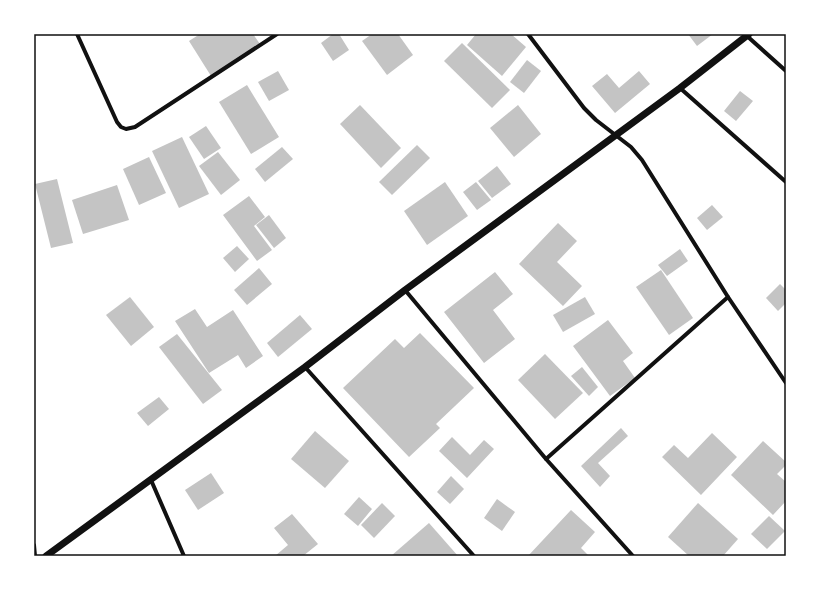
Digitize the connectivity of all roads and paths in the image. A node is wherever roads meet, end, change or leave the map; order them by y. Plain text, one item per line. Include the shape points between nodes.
1 (78, 34) edge
2 (278, 34) edge
3 (528, 34) edge
4 (748, 35) edge
5 (786, 71) edge
6 (680, 88) junction
7 (616, 135) junction
8 (786, 182) edge
9 (405, 290) junction
10 (728, 297) junction
11 (305, 367) junction
12 (786, 384) edge
13 (546, 459) junction
14 (151, 480) junction
15 (34, 545) edge
16 (35, 556) edge
17 (46, 556) edge
18 (184, 556) edge
19 (474, 556) edge
20 (633, 556) edge

1 - 2 street via 117,122 126,130 135,127
3 - 7 street via 584,108
4 - 5 street
4 - 6 street
6 - 7 street
6 - 8 street
7 - 9 street
7 - 10 street via 642,160
9 - 11 street
9 - 13 street
10 - 12 street
10 - 13 street
11 - 14 street
11 - 19 street
13 - 20 street
14 - 17 street
14 - 18 street
15 - 16 street

